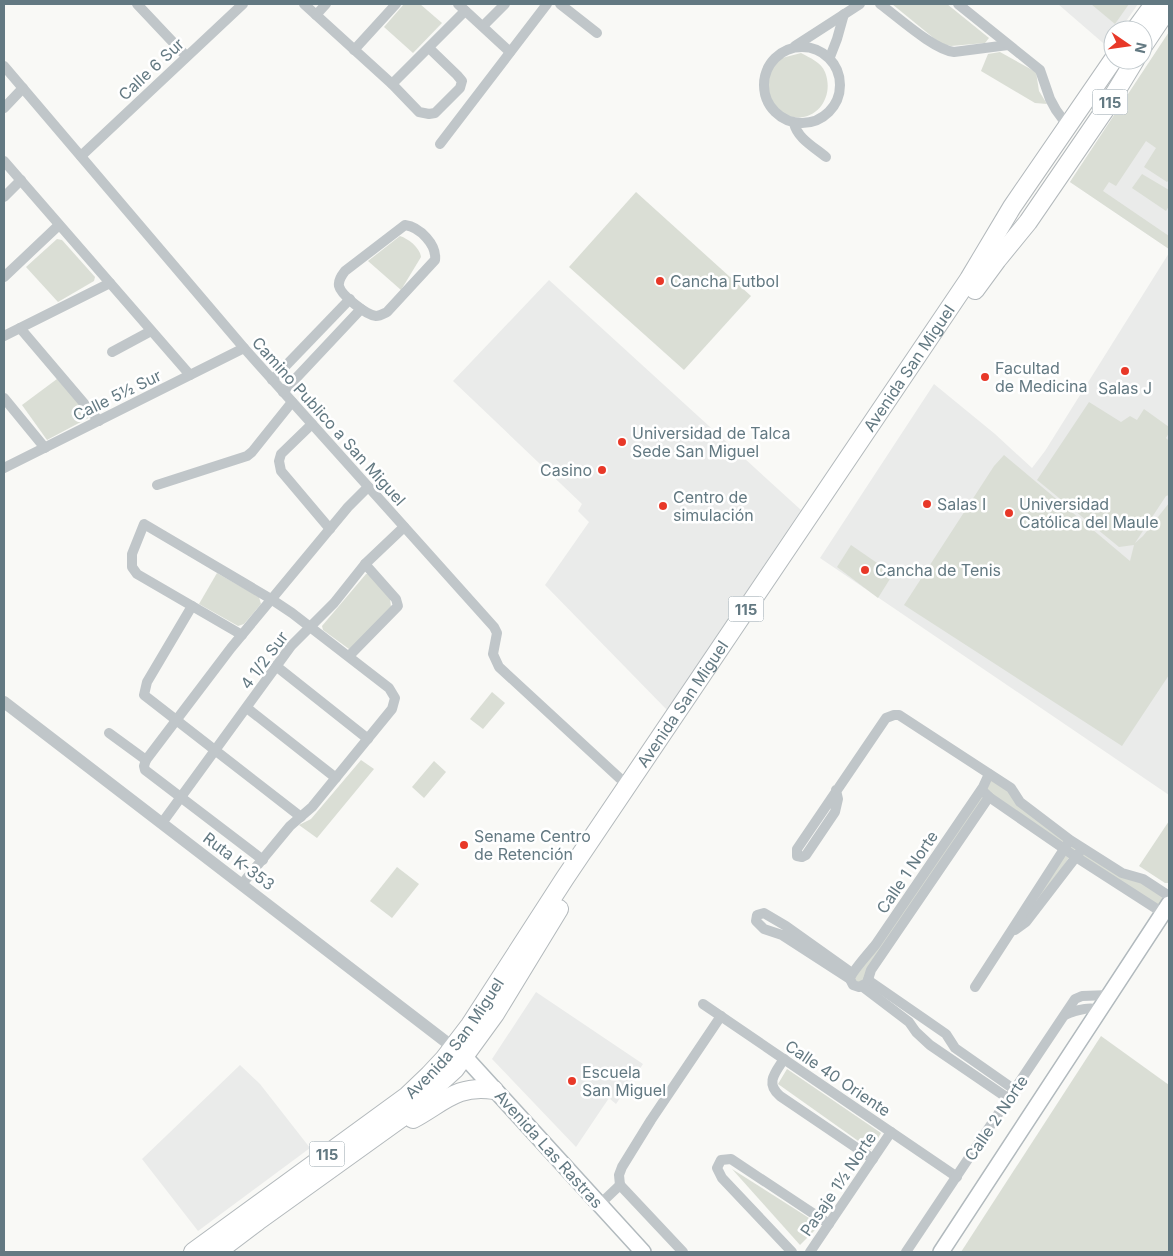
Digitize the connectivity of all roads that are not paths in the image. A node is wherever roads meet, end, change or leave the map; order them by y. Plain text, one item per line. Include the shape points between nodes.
1 (137, 4) edge
2 (243, 4) edge
3 (304, 4) edge
4 (326, 4) edge
5 (396, 4) edge
6 (505, 4) edge
7 (547, 4) edge
8 (560, 4) edge
9 (860, 4) edge
10 (880, 4) edge
11 (958, 4) edge
12 (461, 7) edge
13 (1164, 7) edge
14 (844, 14) junction
15 (316, 15) junction
16 (1148, 20) edge
17 (483, 26) junction
18 (1153, 27) edge
19 (598, 32) dead end
20 (1008, 45) junction
21 (794, 47) junction
22 (429, 48) junction
23 (354, 50) junction
24 (510, 52) junction
25 (186, 56) junction
26 (830, 57) junction
27 (4, 66) edge
28 (1106, 70) edge
29 (1129, 70) edge
30 (392, 84) junction
31 (23, 88) junction
32 (4, 108) edge
33 (794, 122) junction
34 (1067, 124) junction
35 (1082, 143) junction
36 (440, 144) dead end
37 (81, 156) junction
38 (826, 157) dead end
39 (4, 161) edge
40 (1036, 170) junction
41 (21, 180) junction
42 (1054, 184) junction
43 (4, 196) edge
44 (59, 225) junction
45 (4, 277) edge
46 (110, 283) junction
47 (350, 299) junction
48 (361, 309) junction
49 (20, 328) junction
50 (151, 331) junction
51 (4, 336) edge
52 (244, 348) junction
53 (112, 352) dead end
54 (190, 375) junction
55 (272, 380) junction
56 (283, 392) junction
57 (5, 400) edge
58 (292, 402) junction
59 (99, 421) junction
60 (312, 424) junction
61 (44, 448) junction
62 (4, 468) edge
63 (157, 485) dead end
64 (368, 487) junction
65 (404, 527) junction
66 (330, 529) junction
67 (365, 564) junction
68 (271, 599) junction
69 (192, 606) junction
70 (311, 626) junction
71 (242, 635) junction
72 (349, 656) junction
73 (276, 666) junction
74 (4, 702) edge
75 (247, 708) junction
76 (176, 721) junction
77 (109, 733) dead end
78 (368, 739) junction
79 (215, 751) junction
80 (146, 760) junction
81 (989, 774) junction
82 (336, 778) junction
83 (627, 785) junction
84 (983, 787) junction
85 (836, 790) junction
86 (180, 797) junction
87 (989, 798) junction
88 (1024, 805) junction
89 (1018, 816) junction
90 (301, 817) junction
91 (162, 823) junction
92 (1067, 844) junction
93 (1084, 847) junction
94 (1076, 857) junction
95 (263, 860) junction
96 (242, 884) junction
97 (1169, 896) edge
98 (1166, 908) edge
99 (1010, 933) junction
100 (852, 974) junction
101 (866, 981) junction
102 (975, 987) dead end
103 (1110, 995) junction
104 (703, 1004) dead end
105 (1100, 1010) junction
106 (1065, 1015) junction
107 (720, 1016) junction
108 (459, 1052) junction
109 (784, 1059) junction
110 (494, 1090) junction
111 (1012, 1094) junction
112 (383, 1132) junction
113 (891, 1132) junction
114 (874, 1159) junction
115 (957, 1177) junction
116 (620, 1185) junction
117 (600, 1205) junction
118 (829, 1224) junction
119 (193, 1252) edge
120 (217, 1252) edge
121 (642, 1252) edge
122 (683, 1252) edge
123 (792, 1252) edge
124 (810, 1252) edge
125 (906, 1252) edge
126 (941, 1252) edge

1 - 25 street
2 - 25 street, Calle 6 Sur
3 - 15 street
4 - 15 street
5 - 23 street
6 - 17 street
7 - 24 street
8 - 19 street
9 - 14 street
10 - 20 street via 946,51
11 - 20 street
12 - 17 street
12 - 22 street
13 - 16 highway
13 - 18 highway
14 - 21 street
14 - 26 street
15 - 23 street
17 - 24 street
20 - 34 street via 1040,70 1050,99
21 - 26 street via 807,46
21 - 33 street via 776,56 765,74 764,84 769,105 784,119
22 - 30 street
22 - 30 street via 462,81 460,88 435,113 419,112
23 - 30 street
24 - 36 street
25 - 37 street, Calle 6 Sur
26 - 33 street via 840,79 836,103 814,122
27 - 31 street, Camino Publico a San Miguel
28 - 34 highway, Avenida San Miguel / 115
29 - 35 highway, Avenida San Miguel / 115
31 - 32 street
31 - 37 street, Camino Publico a San Miguel
33 - 38 street via 800,136
34 - 35 highway via 1079,135
34 - 40 highway, Avenida San Miguel / 115
35 - 42 highway, Avenida San Miguel / 115
37 - 52 street, Camino Publico a San Miguel
39 - 41 street
40 - 42 highway via 1045,181
40 - 83 highway, Avenida San Miguel / 115 via 969,279
41 - 43 street
41 - 44 street
42 - 108 highway, Avenida San Miguel / 115 via 982,280 593,855 495,1014
44 - 45 street
44 - 46 street
46 - 49 street
46 - 50 street
47 - 48 street
47 - 48 street via 339,285 345,271 405,225 412,226 428,239 436,253 435,260 387,312 378,316
47 - 55 street
48 - 56 street
49 - 51 street
49 - 59 street
50 - 53 street
50 - 54 street
52 - 54 street, Calle 5½ Sur
52 - 55 street, Camino Publico a San Miguel
54 - 59 street, Calle 5½ Sur
55 - 56 street, Camino Publico a San Miguel
56 - 58 street, Camino Publico a San Miguel
57 - 61 street
58 - 60 street, Camino Publico a San Miguel
58 - 63 street via 247,456
59 - 61 street, Calle 5½ Sur
60 - 64 street, Camino Publico a San Miguel
60 - 66 street via 281,454 279,461 281,471
61 - 62 street, Calle 5½ Sur
64 - 65 street, Camino Publico a San Miguel
64 - 66 street
65 - 67 street, 4 1/2 Sur
65 - 83 street, Camino Publico a San Miguel via 496,630 492,654 499,666
66 - 68 street
67 - 70 street, 4 1/2 Sur
67 - 72 street via 396,599 398,606
68 - 69 street via 144,524 132,554 132,567 137,574
68 - 70 street
68 - 71 street
69 - 71 street
69 - 76 street via 147,682 144,695
70 - 72 street
70 - 73 street, 4 1/2 Sur via 290,646
71 - 76 street
72 - 78 street via 389,688 395,698 392,709
73 - 75 street, 4 1/2 Sur
73 - 78 street
74 - 91 street, Ruta K-353
75 - 79 street, 4 1/2 Sur
75 - 82 street
76 - 79 street
76 - 80 street
77 - 80 street
78 - 82 street
79 - 86 street, 4 1/2 Sur
79 - 90 street
80 - 86 street via 146,770
81 - 84 street, Calle 1 Norte
81 - 85 street via 903,716 894,715 886,718
81 - 88 street via 1011,788
82 - 90 street
83 - 108 highway, Avenida San Miguel / 115 via 485,1002
84 - 87 street
84 - 100 street, Calle 1 Norte
85 - 85 street via 796,848 797,856 806,855 835,812
86 - 91 street, 4 1/2 Sur
86 - 95 street
87 - 89 street
87 - 101 street, Calle 1 Norte
88 - 89 street
88 - 92 street
89 - 92 street
90 - 95 street
91 - 96 street, Ruta K-353
92 - 93 street
92 - 94 street
92 - 99 street
93 - 94 street
93 - 97 street via 1122,873 1143,879
94 - 98 street
94 - 99 street via 1026,922
95 - 96 street
96 - 108 street, Ruta K-353
98 - 103 main road, Calle 2 Norte
99 - 102 street
100 - 100 street via 786,926 764,914 757,915 760,927 782,935
100 - 101 street via 853,985
100 - 101 street via 861,969 867,974
101 - 111 street via 946,1034 961,1054
101 - 111 street via 930,1045
103 - 105 main road, Calle 2 Norte
103 - 106 street, Calle 2 Norte via 1082,996 1075,1000
104 - 107 street, Calle 40 Oriente
105 - 106 street via 1081,1009
105 - 126 main road, Calle 2 Norte
106 - 111 street, Calle 2 Norte
107 - 109 street, Calle 40 Oriente
107 - 116 street via 622,1166
108 - 110 main road, Avenida Las Rastras
108 - 112 highway, Avenida San Miguel / 115 via 455,1069 418,1105
108 - 119 highway, Avenida San Miguel / 115 via 401,1101
109 - 113 street, Calle 40 Oriente
109 - 114 street via 773,1077 774,1090
110 - 112 highway via 459,1091 417,1117
110 - 117 main road, Avenida Las Rastras
111 - 115 street, Calle 2 Norte
112 - 120 highway, Avenida San Miguel / 115
113 - 114 street, Pasaje 1½ Norte
113 - 115 street, Calle 40 Oriente
114 - 118 street, Pasaje 1½ Norte
115 - 125 street, Calle 2 Norte
116 - 117 street
116 - 122 street
117 - 121 main road, Avenida Las Rastras
118 - 123 street via 731,1160 721,1160 717,1168 722,1178
118 - 124 street, Pasaje 1½ Norte

